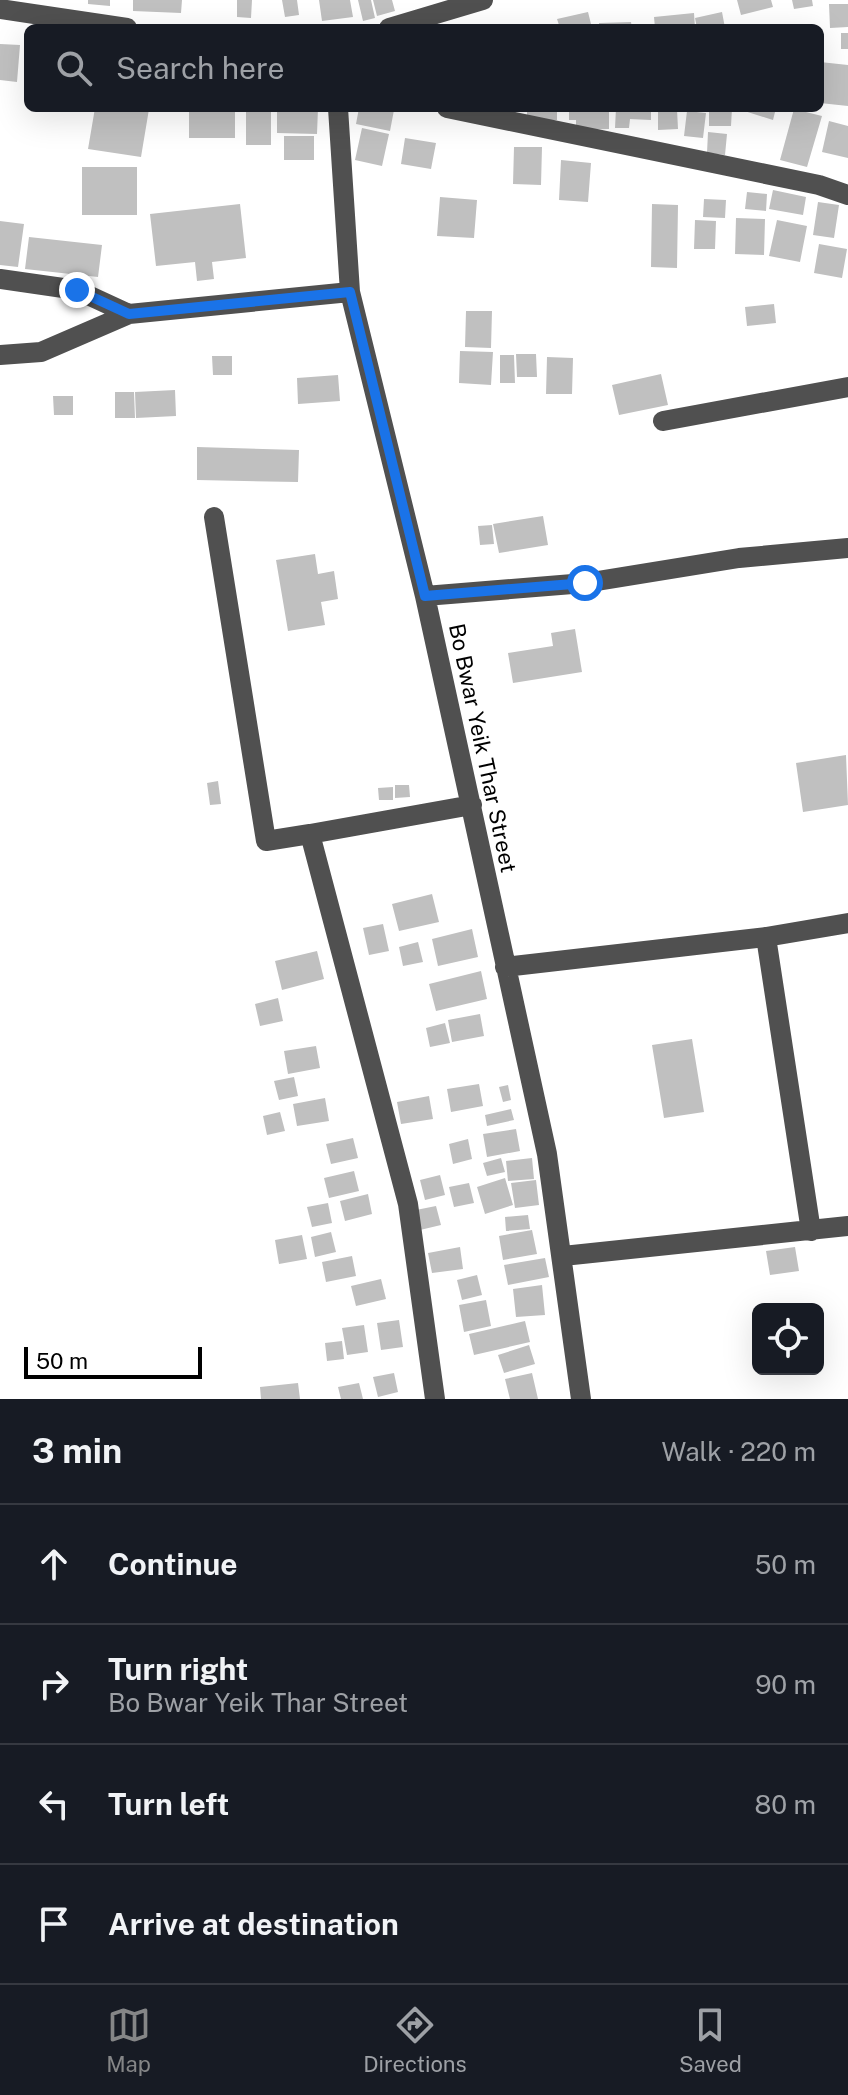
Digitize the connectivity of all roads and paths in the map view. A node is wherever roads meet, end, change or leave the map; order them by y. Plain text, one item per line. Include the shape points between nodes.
1 (483, 0) edge
2 (0, 9) edge
3 (100, 24) edge
4 (402, 24) edge
5 (338, 112) edge
6 (466, 112) edge
7 (848, 195) edge
8 (0, 279) edge
9 (350, 292) junction
10 (129, 314) junction
11 (0, 355) edge
12 (848, 387) edge
13 (663, 421) dead end
14 (214, 517) dead end
15 (848, 548) edge
16 (425, 596) junction
17 (472, 805) junction
18 (310, 834) junction
19 (848, 923) edge
20 (766, 937) junction
21 (505, 967) junction
22 (848, 1226) edge
23 (811, 1231) junction
24 (563, 1256) junction
25 (435, 1399) edge
26 (581, 1399) edge

1 - 4 street
2 - 3 street
5 - 9 street, Bo Bwar Yeik Thar Street
6 - 7 street
8 - 10 street via 77,290
9 - 10 street
9 - 16 street, Bo Bwar Yeik Thar Street
10 - 11 street via 41,352
12 - 13 street
14 - 18 street via 266,841
15 - 16 street via 739,558 585,583
16 - 17 street, Bo Bwar Yeik Thar Street
17 - 18 street
17 - 21 street, Bo Bwar Yeik Thar Street
18 - 25 street via 408,1204
19 - 20 street
20 - 21 street
20 - 23 street
21 - 24 street, Bo Bwar Yeik Thar Street via 547,1154
22 - 23 street
23 - 24 street
24 - 26 street, Bo Bwar Yeik Thar Street

